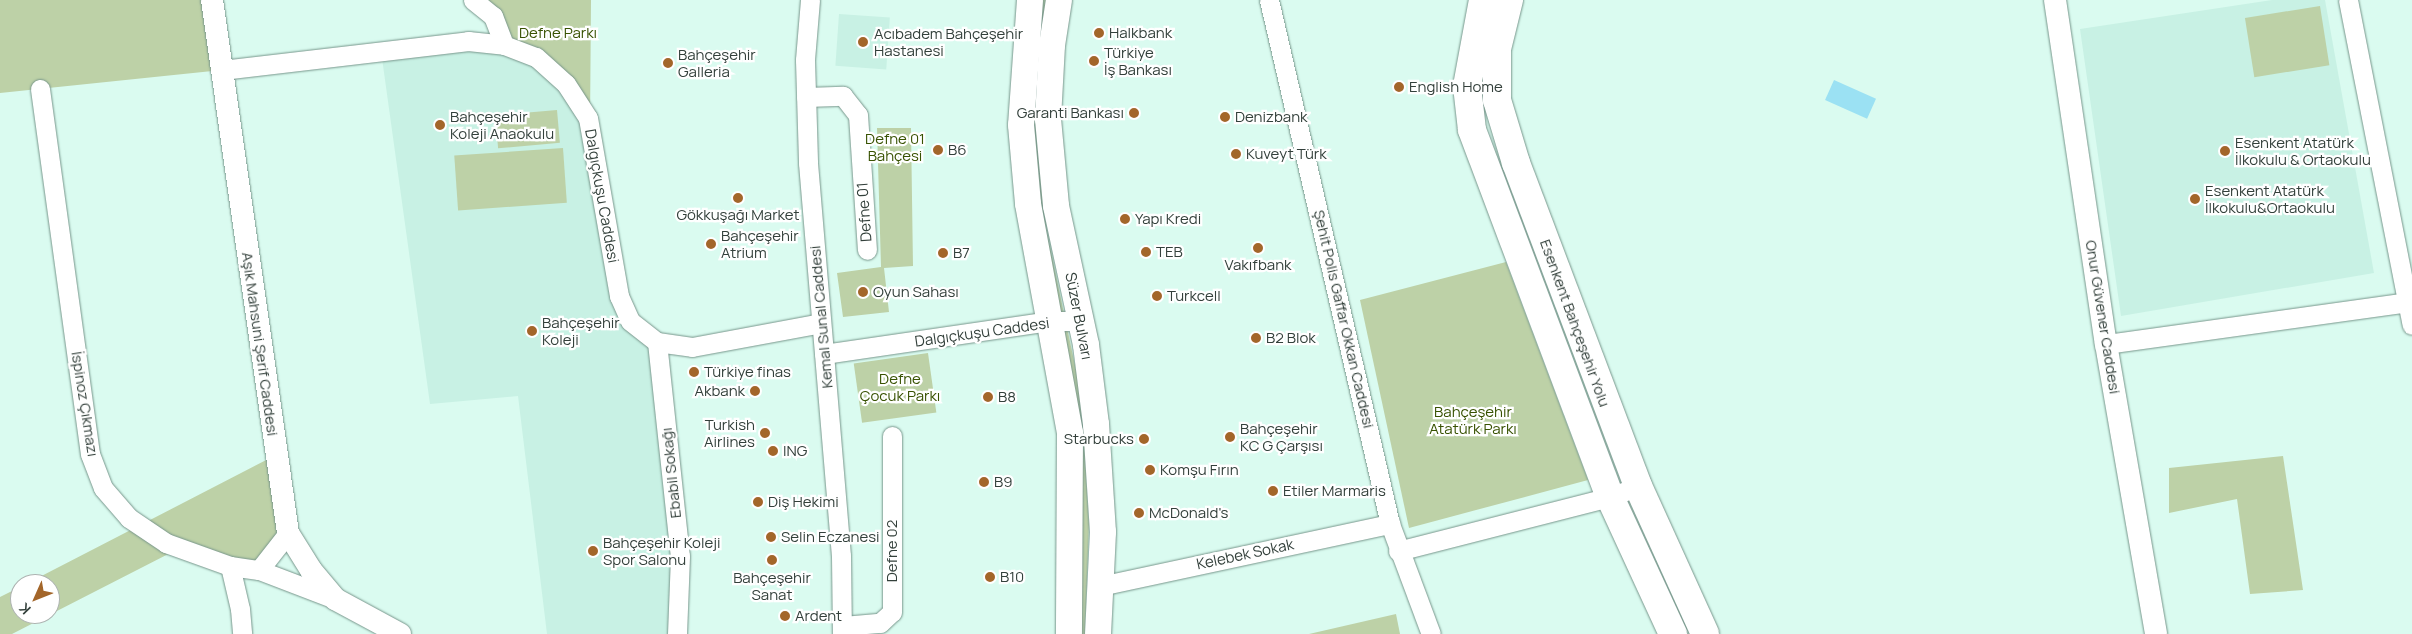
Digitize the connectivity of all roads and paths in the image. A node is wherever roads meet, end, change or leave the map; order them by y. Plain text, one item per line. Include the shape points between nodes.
1 (212, 0) edge
2 (473, 0) edge
3 (810, 0) edge
4 (1030, 0) edge
5 (1059, 0) edge
6 (1269, 0) edge
7 (1483, 0) edge
8 (1509, 0) edge
9 (2055, 0) edge
10 (2348, 0) edge
11 (504, 45) junction
12 (222, 70) junction
13 (40, 88) dead end
14 (806, 97) junction
15 (867, 250) dead end
16 (2408, 302) junction
17 (1051, 321) junction
18 (1081, 321) junction
19 (821, 323) junction
20 (2412, 324) edge
21 (657, 342) junction
22 (2106, 344) junction
23 (824, 354) junction
24 (892, 436) dead end
25 (1638, 486) junction
26 (1610, 497) junction
27 (1390, 524) junction
28 (288, 533) junction
29 (1398, 551) junction
30 (230, 566) junction
31 (258, 570) junction
32 (1100, 586) junction
33 (335, 599) junction
34 (842, 630) edge
35 (242, 634) edge
36 (400, 634) edge
37 (677, 634) edge
38 (1069, 634) edge
39 (1098, 634) edge
40 (1431, 634) edge
41 (1673, 634) edge
42 (1705, 634) edge
43 (2156, 634) edge

1 - 12 street, Aşık Mahsuni Şerif Caddesi
2 - 11 street via 493,16
3 - 14 street, Kemal Sunal Caddesi via 805,60
4 - 17 main road, Süzer Bulvarı via 1021,125 1028,204
5 - 18 main road, Süzer Bulvarı via 1052,45 1048,119 1056,206
6 - 27 street, Şehit Polis Gaffar Okkan Caddesi
7 - 26 main road, Esenkent Bahçeşehir Yolu via 1467,86 1472,130
8 - 25 main road, Esenkent Bahçeşehir Yolu via 1497,49 1497,100 1516,164
9 - 22 street, Onur Güvener Caddesi
10 - 16 street
11 - 12 street, Dalgıçkuşu Caddesi via 468,41
11 - 21 street, Dalgıçkuşu Caddesi via 536,57 566,84 588,118 619,296 630,321
12 - 28 street, Aşık Mahsuni Şerif Caddesi
13 - 30 street, İspinoz Çıkmazı via 90,454 103,488 129,518 166,543
14 - 15 street, Defne 01 via 843,96 858,115
14 - 19 street, Kemal Sunal Caddesi
16 - 20 street
16 - 22 street
17 - 18 street, Dalgıçkuşu Caddesi
17 - 23 street, Dalgıçkuşu Caddesi
17 - 38 main road, Süzer Bulvarı via 1070,433
18 - 32 main road, Süzer Bulvarı via 1096,424 1103,532
19 - 21 street, Dalgıçkuşu Caddesi via 692,347
19 - 23 street, Kemal Sunal Caddesi
21 - 37 street, Ebabil Sokağı via 680,556
22 - 43 street, Onur Güvener Caddesi
23 - 34 street, Kemal Sunal Caddesi via 841,556
24 - 34 street, Defne 02 via 892,612 880,623
25 - 26 street
25 - 42 main road, Esenkent Bahçeşehir Yolu
26 - 29 street
26 - 41 main road, Esenkent Bahçeşehir Yolu
27 - 29 street, Şehit Polis Gaffar Okkan Caddesi
27 - 32 street, Kelebek Sokak
28 - 31 street
28 - 33 street, Aşık Mahsuni Şerif Caddesi via 311,570
29 - 40 street, Şehit Polis Gaffar Okkan Caddesi
30 - 31 street, İspinoz Çıkmazı
30 - 35 street
31 - 33 street, İspinoz Çıkmazı
32 - 39 main road, Süzer Bulvarı
33 - 36 street, Aşık Mahsuni Şerif Caddesi

